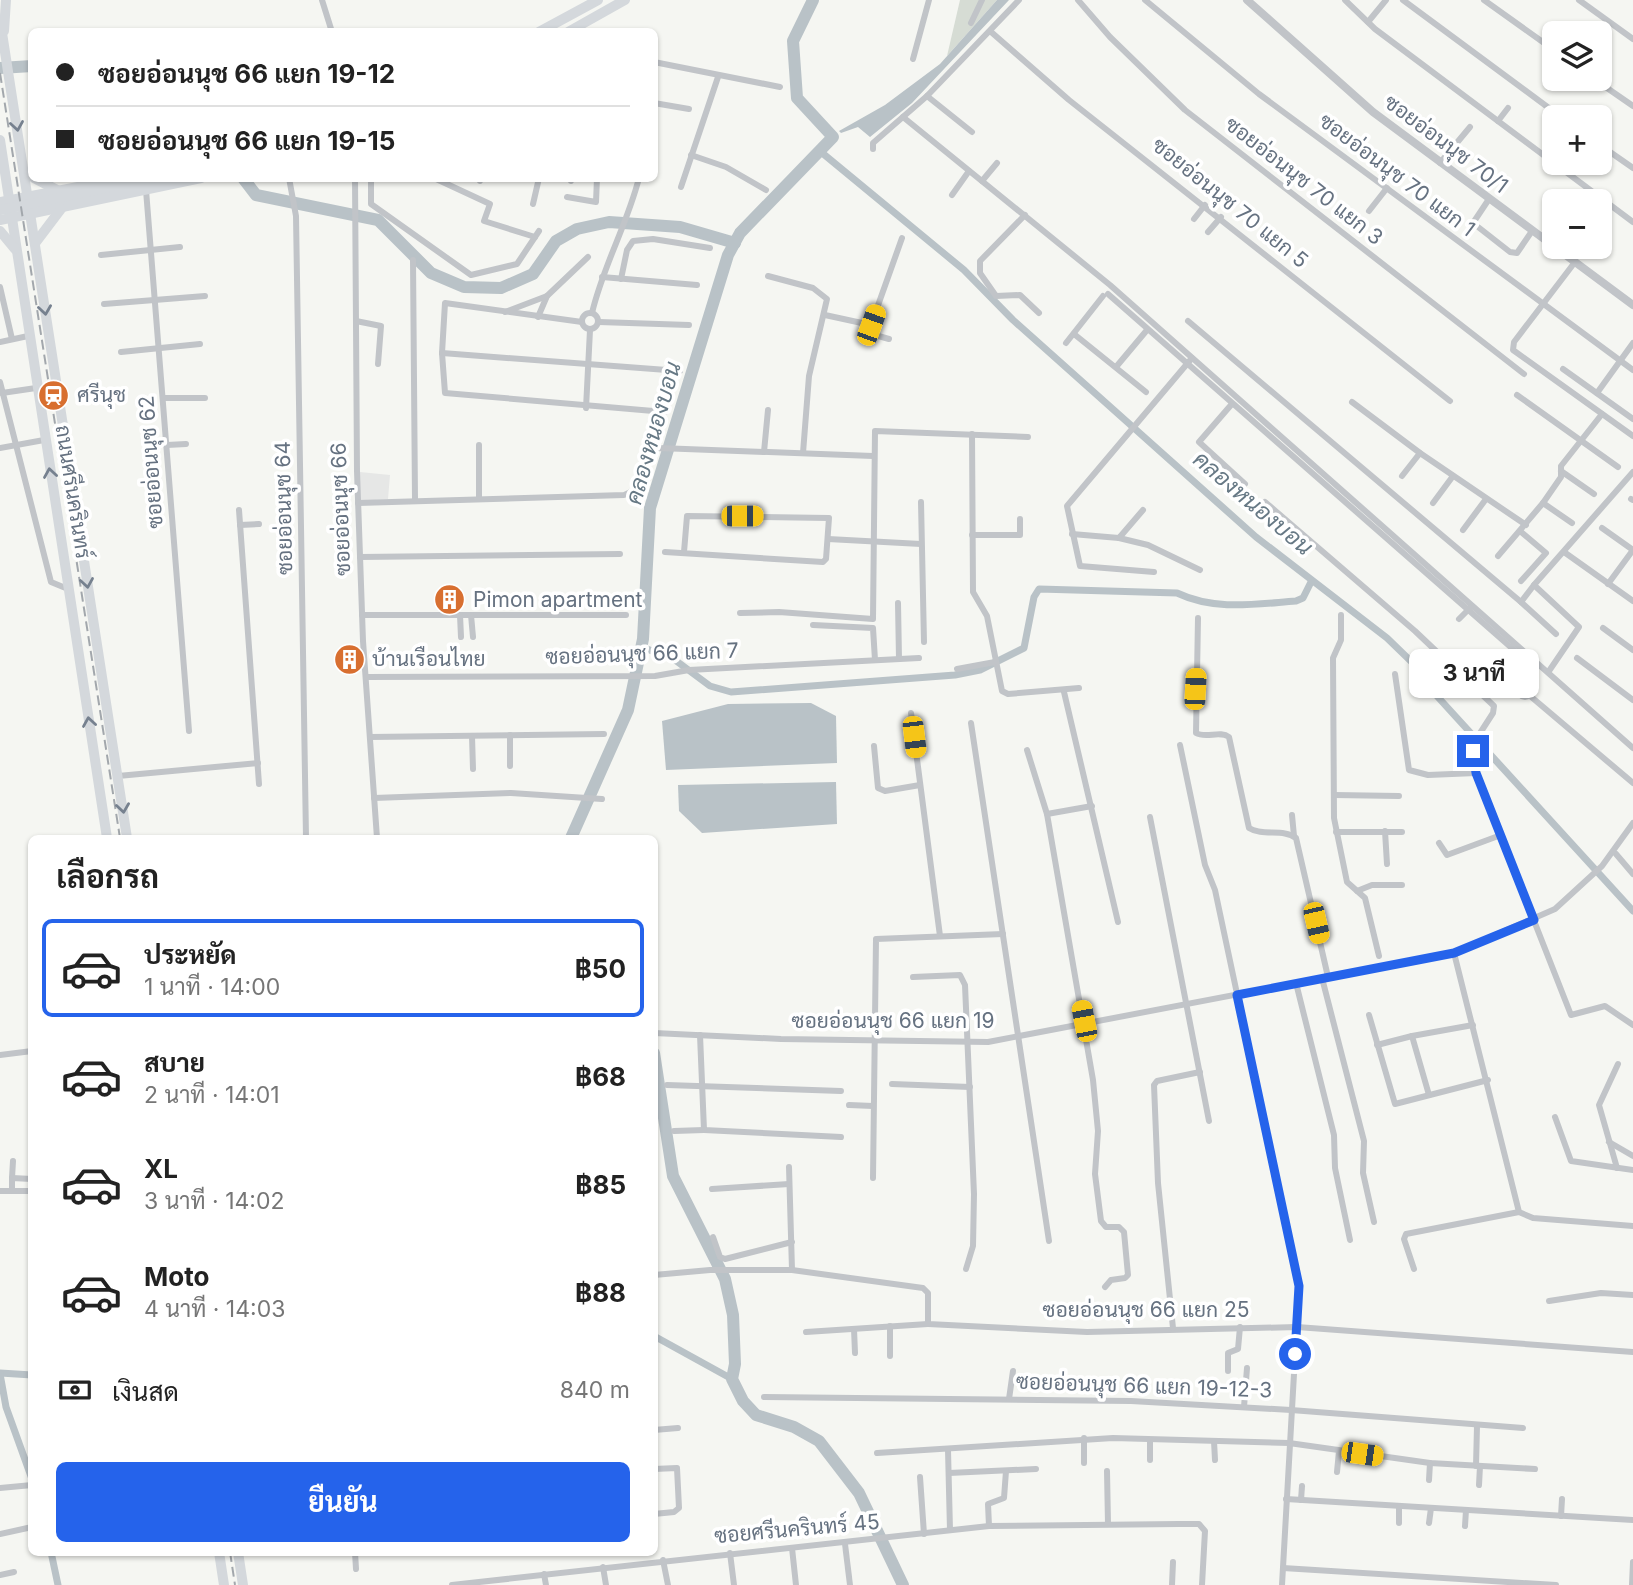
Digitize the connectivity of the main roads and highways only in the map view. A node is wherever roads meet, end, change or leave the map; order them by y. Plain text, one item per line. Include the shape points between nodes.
1 (6, 0) edge
2 (598, 0) edge
3 (625, 0) edge
4 (0, 20) edge
5 (585, 27) edge
6 (547, 28) edge
7 (3, 37) junction
8 (0, 140) edge
9 (28, 165) edge
10 (5, 170) junction
11 (30, 182) edge
12 (44, 182) edge
13 (105, 182) edge
14 (143, 182) edge
15 (183, 182) edge
16 (86, 186) junction
17 (60, 191) junction
18 (0, 193) edge
19 (30, 197) junction
20 (4, 202) edge
21 (90, 202) junction
22 (65, 207) junction
23 (0, 210) edge
24 (32, 213) junction
25 (12, 218) junction
26 (0, 220) edge
27 (0, 231) edge
28 (36, 242) junction
29 (16, 249) junction
30 (107, 835) edge
31 (127, 835) edge
32 (220, 1556) edge
33 (239, 1556) edge
34 (224, 1585) edge
35 (243, 1585) edge

1 - 7 main road
2 - 6 main road
3 - 5 main road
4 - 7 main road, ถนนศรีนครินทร์
7 -> 9 main road, ถนนศรีนครินทร์
8 - 10 main road, ถนนศรีนครินทร์
10 - 18 main road
10 - 20 main road, ถนนศรีนครินทร์
11 - 19 main road, ถนนศรีนครินทร์
12 - 17 main road
13 - 16 main road
14 - 23 main road
15 - 21 main road
16 - 17 main road
16 - 21 main road via 81,196
17 - 19 main road
19 - 20 main road
19 - 24 main road, ถนนศรีนครินทร์
20 - 25 main road, ถนนศรีนครินทร์
21 - 22 main road
22 - 24 main road
22 - 28 main road
24 - 25 main road
24 - 28 main road, ถนนศรีนครินทร์
25 - 26 main road
25 - 29 main road, ถนนศรีนครินทร์
27 - 29 main road
28 -> 31 main road, ถนนศรีนครินทร์
30 -> 29 main road, ถนนศรีนครินทร์
32 - 34 main road
33 - 35 main road

